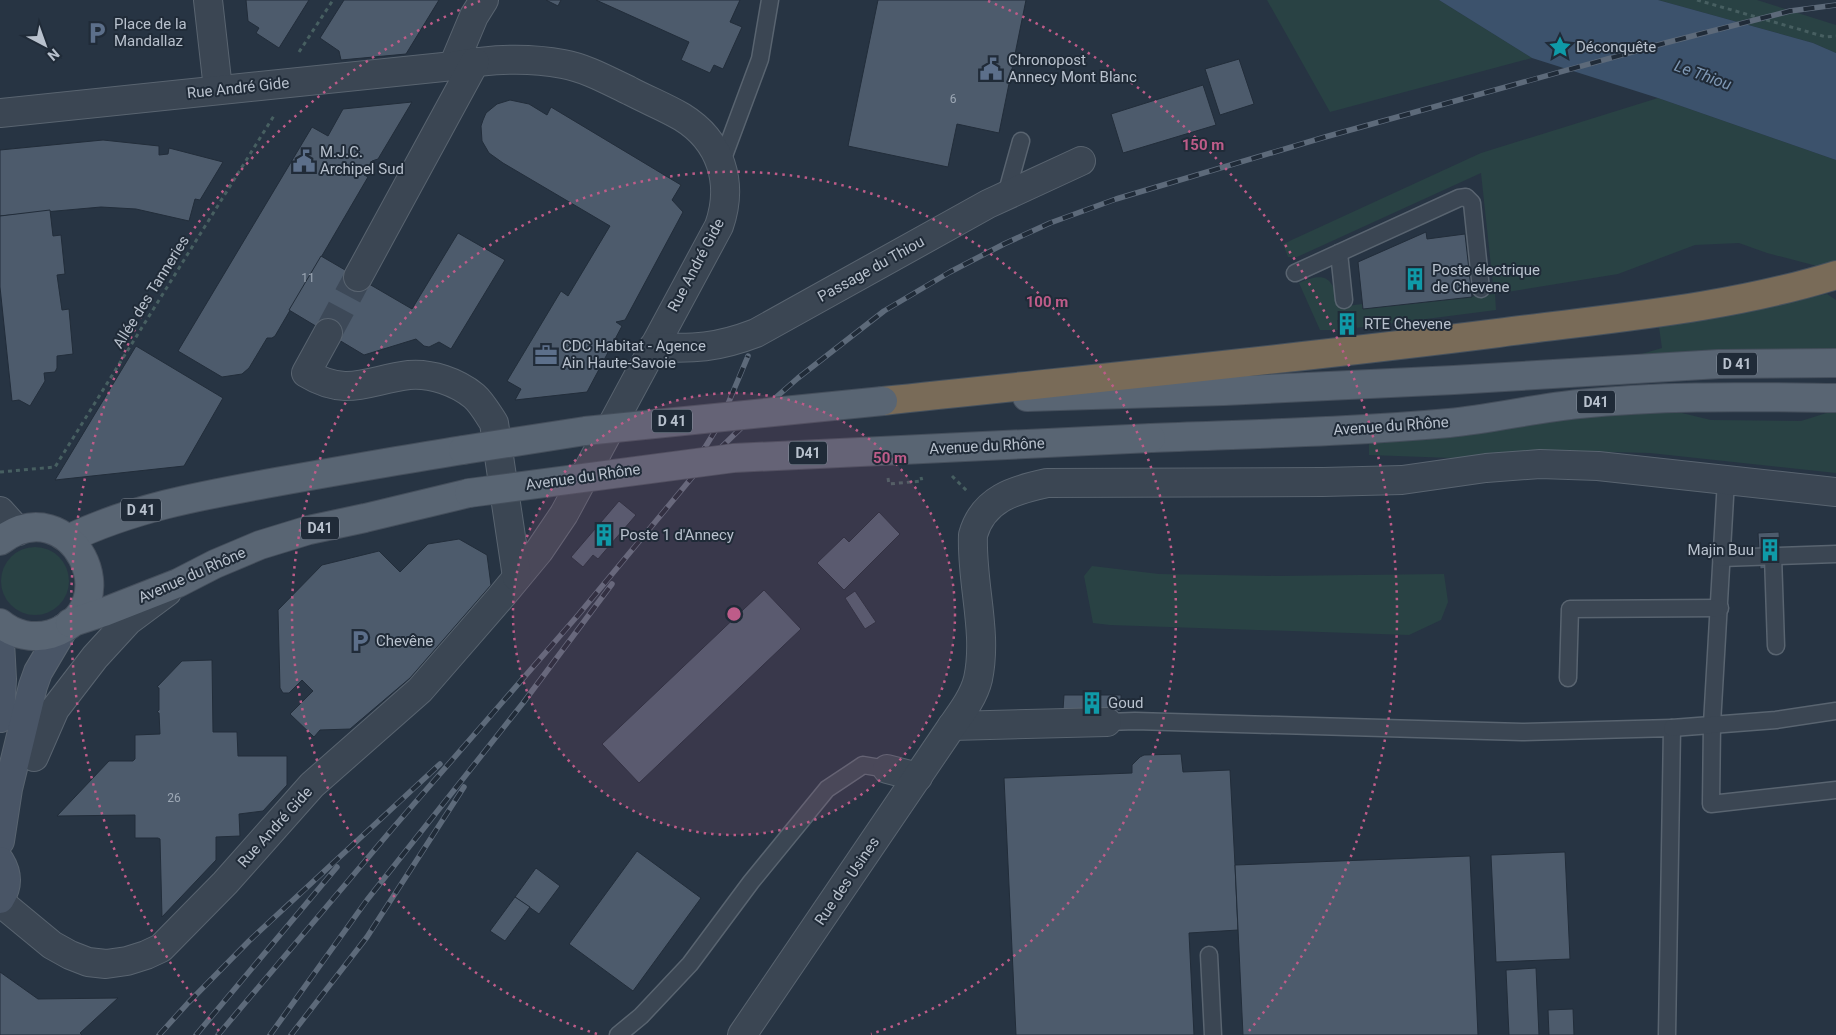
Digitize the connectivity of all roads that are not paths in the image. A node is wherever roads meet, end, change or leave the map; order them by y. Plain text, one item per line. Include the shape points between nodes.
1 (208, 0) edge
2 (484, 0) edge
3 (770, 0) edge
4 (464, 64) junction
5 (218, 89) junction
6 (0, 113) edge
7 (1022, 141) dead end
8 (1081, 161) dead end
9 (721, 164) junction
10 (1006, 195) junction
11 (1339, 253) junction
12 (1295, 273) dead end
13 (1836, 275) edge
14 (358, 277) tunnel mouth
15 (1481, 289) dead end
16 (1344, 300) dead end
17 (328, 333) tunnel mouth
18 (653, 347) junction
19 (1836, 363) edge
20 (1836, 398) edge
21 (883, 401) junction
22 (1726, 480) junction
23 (1836, 492) edge
24 (5, 531) edge
25 (68, 539) junction
26 (1836, 554) edge
27 (1773, 556) junction
28 (1721, 558) junction
29 (517, 577) junction
30 (178, 583) junction
31 (1720, 608) junction
32 (0, 623) edge
33 (67, 625) junction
34 (0, 642) edge
35 (1776, 646) dead end
36 (1568, 678) dead end
37 (1836, 711) edge
38 (0, 718) edge
39 (1107, 722) joint
40 (1712, 724) junction
41 (952, 726) junction
42 (1672, 728) junction
43 (34, 758) dead end
44 (887, 769) joint
45 (918, 777) junction
46 (1836, 790) edge
47 (0, 841) edge
48 (0, 861) edge
49 (0, 901) edge
50 (1209, 954) dead end
51 (618, 1035) edge
52 (742, 1035) edge
53 (1213, 1035) edge
54 (1668, 1035) edge

1 - 5 street
2 - 4 street via 474,16
3 - 9 lane via 760,59
4 - 5 street, Rue André Gide
4 - 9 street, Rue André Gide via 514,59 545,61 566,64 600,77 682,117 710,142
4 - 14 street
5 - 6 street, Rue André Gide
7 - 10 lane
8 - 10 street, Passage du Thiou
9 - 18 street, Rue André Gide via 726,194 719,226
10 - 18 street, Passage du Thiou via 756,333 732,343 694,349
11 - 12 lane
11 - 15 lane via 1466,197 1472,203
11 - 16 lane
13 - 21 highway via 1734,300 1673,310 1386,347
17 - 29 street via 306,373 320,382 334,386 368,385 409,375 425,375 460,387 486,409 494,423
18 - 29 street, Rue André Gide via 564,514
19 - 21 main road, D 41 via 1719,364 1224,391
20 - 30 main road, Avenue du Rhône / D41, bridge via 1649,398 1579,404 1450,423 734,458 468,493 301,532 260,545
21 - 25 main road, D 41, bridge via 585,430 463,450 208,494 128,514
22 - 23 street
22 - 28 lane
22 - 41 street, Rue des Usines via 1598,466 1540,464 1402,480 1047,483 1020,490 986,509 978,518 973,535 981,644 977,680
24 - 25 main road via 50,530
25 - 33 main road via 85,561 89,581 82,609
26 - 27 lane
27 - 28 lane
27 - 35 lane
28 - 31 lane
29 - 49 street, Rue André Gide via 420,690 312,785 225,883 161,948 127,962 88,962 52,945
30 - 33 main road, Avenue du Rhône
30 - 43 street via 128,621 95,657 55,709
31 - 36 lane via 1570,609
31 - 40 lane
32 - 33 main road, Avenue du Rhône via 29,636 48,635
33 - 47 street via 33,686 8,789
34 - 38 street
37 - 40 lane via 1776,720
39 - 41 street
39 - 42 lane via 1522,732
40 - 42 lane
40 - 46 lane via 1711,804
41 - 45 street, Rue des Usines
42 - 54 lane
44 - 45 street
44 - 51 lane via 863,765 827,788 690,964 641,1016
45 - 52 street, Rue des Usines
48 - 49 street via 6,879
50 - 53 lane

